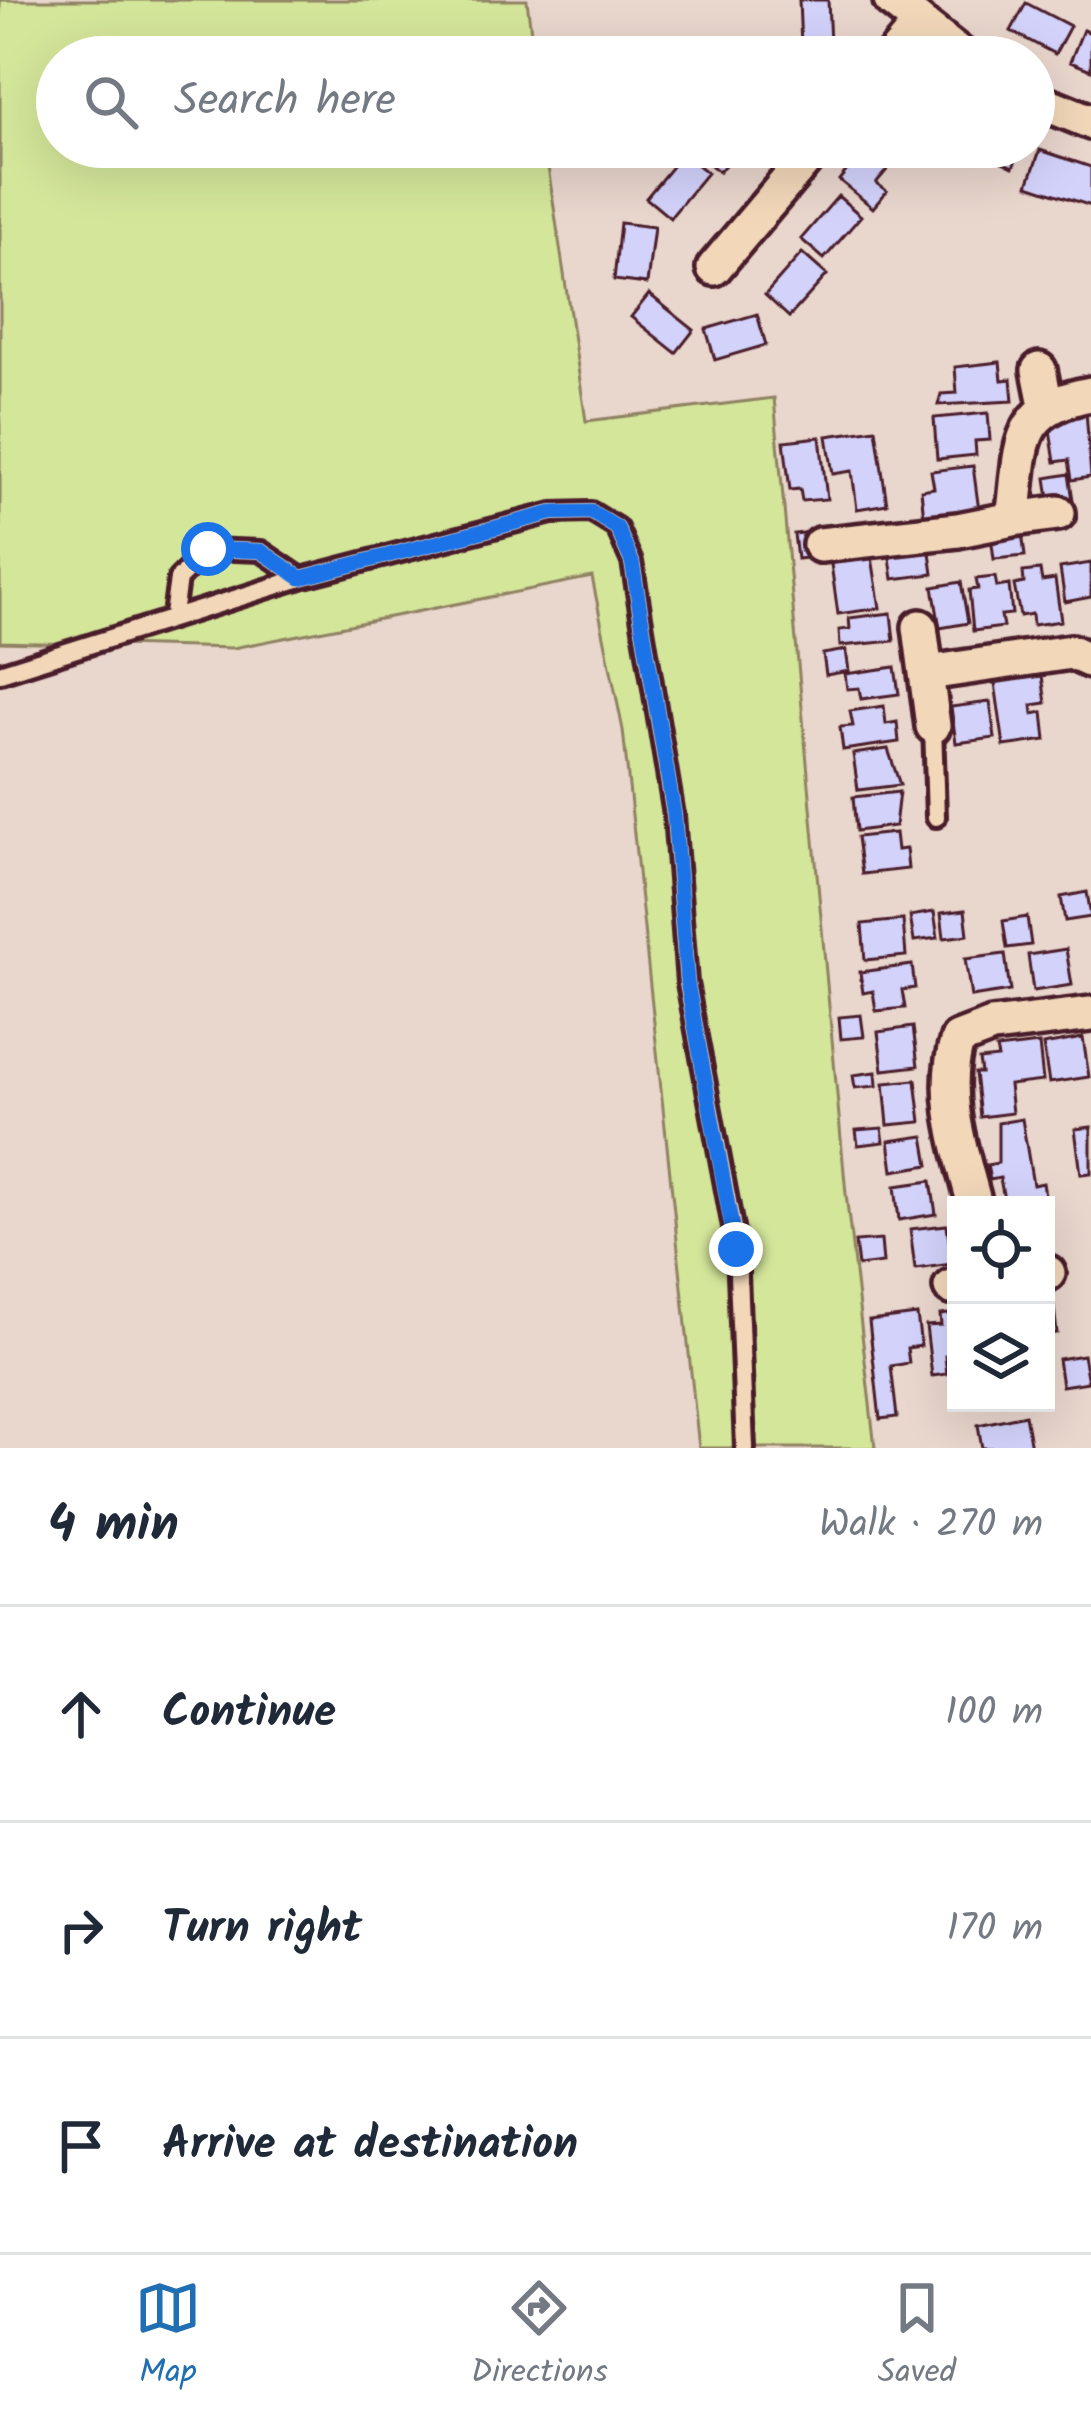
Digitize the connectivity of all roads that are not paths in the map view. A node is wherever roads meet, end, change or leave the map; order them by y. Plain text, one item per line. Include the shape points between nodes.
1 (891, 0) edge
2 (918, 26) junction
3 (910, 36) edge
4 (933, 36) edge
5 (1055, 107) edge
6 (1091, 122) edge
7 (798, 168) edge
8 (714, 268) dead end
9 (1039, 370) dead end
10 (1091, 394) edge
11 (1046, 405) junction
12 (1058, 513) dead end
13 (1012, 519) junction
14 (820, 545) dead end
15 (301, 578) junction
16 (173, 615) junction
17 (920, 627) dead end
18 (1091, 661) edge
19 (0, 673) edge
20 (928, 673) junction
21 (933, 726) joint
22 (936, 817) dead end
23 (1091, 1014) edge
24 (973, 1196) edge
25 (745, 1448) edge

1 - 2 street
2 - 3 street
2 - 4 street
5 - 6 street
7 - 8 street
9 - 11 street
10 - 11 street
11 - 13 street via 1026,434
12 - 13 street
13 - 14 street
15 - 16 lane
15 - 16 lane via 261,551 208,549 178,579
15 - 25 lane via 552,513 591,512 617,528 632,562 650,662 674,814 687,982 736,1249
16 - 19 lane
17 - 20 street
18 - 20 street via 1071,652
20 - 21 street
21 - 22 lane
23 - 24 street via 992,1026 958,1039 955,1129

